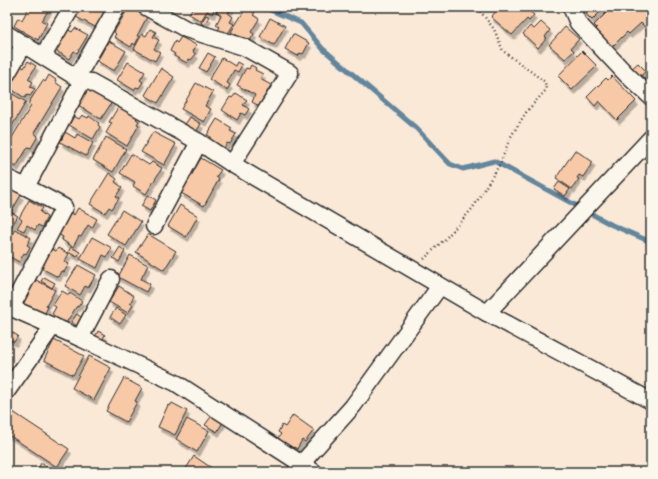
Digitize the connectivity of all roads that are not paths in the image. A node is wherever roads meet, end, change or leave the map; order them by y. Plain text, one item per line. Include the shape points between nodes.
1 (72, 7) edge
2 (117, 7) edge
3 (146, 7) edge
4 (572, 7) edge
5 (7, 34) edge
6 (24, 44) junction
7 (43, 56) junction
8 (7, 74) edge
9 (80, 79) junction
10 (651, 97) edge
11 (651, 138) edge
12 (198, 142) junction
13 (232, 164) junction
14 (7, 178) edge
15 (26, 187) junction
16 (154, 226) dead end
17 (111, 279) dead end
18 (440, 286) junction
19 (9, 307) edge
20 (487, 314) junction
21 (53, 326) junction
22 (80, 338) junction
23 (7, 391) edge
24 (651, 402) edge
25 (304, 469) edge

1 - 7 street
2 - 9 street
3 - 13 street via 186,29 244,47 290,73
4 - 10 street via 578,22 627,76
5 - 6 street
6 - 7 street
6 - 8 street
7 - 9 street
9 - 12 street via 91,82
9 - 15 street
11 - 20 street
12 - 13 street
12 - 16 street
13 - 18 street
14 - 15 street
15 - 19 street via 64,207
17 - 22 street
18 - 20 street
18 - 25 street
19 - 21 street
20 - 24 street
21 - 22 street
21 - 23 street
22 - 25 street via 176,383

